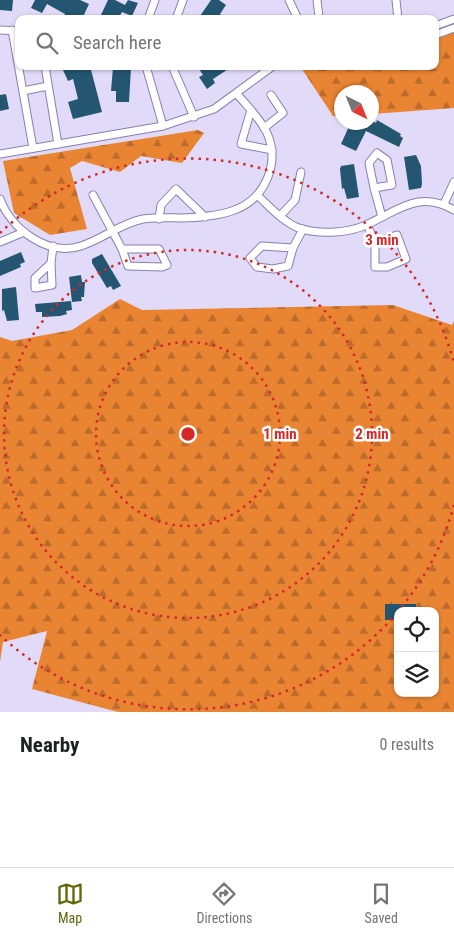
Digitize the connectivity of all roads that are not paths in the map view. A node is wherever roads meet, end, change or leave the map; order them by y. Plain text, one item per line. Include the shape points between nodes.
1 (155, 0) edge
2 (183, 0) edge
3 (289, 0) edge
4 (317, 0) edge
5 (396, 0) edge
6 (149, 15) edge
7 (177, 15) edge
8 (296, 15) edge
9 (319, 15) edge
10 (398, 15) edge
11 (454, 19) edge
12 (439, 25) edge
13 (454, 28) edge
14 (0, 30) edge
15 (15, 30) edge
16 (439, 34) edge
17 (20, 70) edge
18 (46, 70) edge
19 (147, 70) edge
20 (174, 70) edge
21 (268, 70) edge
22 (48, 86) junction
23 (23, 91) junction
24 (237, 94) junction
25 (270, 95) dead end
26 (251, 110) junction
27 (194, 117) junction
28 (163, 126) junction
29 (264, 128) junction
30 (58, 144) junction
31 (33, 148) junction
32 (272, 150) junction
33 (0, 154) edge
34 (301, 172) dead end
35 (454, 182) edge
36 (374, 188) junction
37 (93, 195) dead end
38 (257, 195) junction
39 (0, 199) edge
40 (444, 204) junction
41 (454, 210) edge
42 (280, 216) junction
43 (205, 217) junction
44 (382, 217) junction
45 (159, 219) junction
46 (367, 225) junction
47 (303, 229) junction
48 (112, 231) junction
49 (24, 232) junction
50 (0, 242) edge
51 (375, 242) junction
52 (53, 246) junction
53 (293, 248) junction
54 (122, 249) junction
55 (51, 263) dead end

1 - 6 street
2 - 7 street
3 - 8 street
4 - 9 street
5 - 10 street
11 - 12 street
13 - 16 street
14 - 15 street
17 - 23 street
18 - 22 street
19 - 28 street
20 - 27 street
21 - 24 street
22 - 23 street
22 - 30 street
23 - 31 street
24 - 26 street
24 - 27 street
25 - 29 street via 283,113
26 - 29 street
26 - 32 street via 242,144
27 - 28 street
28 - 30 street
29 - 32 street
30 - 31 street
31 - 33 street
32 - 38 street via 269,174
34 - 42 street via 295,200
35 - 40 street
36 - 36 street via 369,163 377,153 387,160 392,185
36 - 44 street
37 - 48 street
38 - 42 street
38 - 43 street via 239,208
39 - 49 street via 10,219
40 - 41 street
40 - 44 street via 407,204
42 - 47 street
43 - 45 street
43 - 45 street via 176,189 161,205
44 - 46 street
45 - 48 street via 132,222
46 - 47 street via 333,232
46 - 51 street
47 - 53 street
48 - 52 street via 78,247
48 - 54 street
49 - 50 street
49 - 52 street
51 - 51 street via 397,235 406,259 387,267 375,267
52 - 55 street
53 - 53 street via 288,266 273,269 257,267 250,258 262,246
54 - 54 street via 159,249 168,265 128,266

